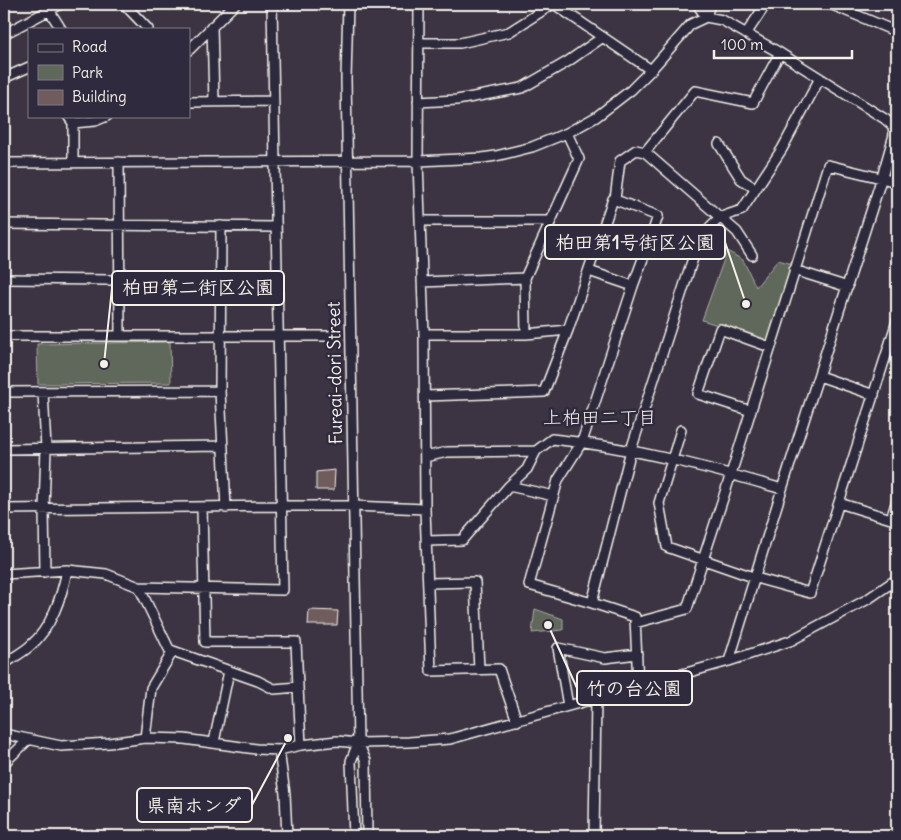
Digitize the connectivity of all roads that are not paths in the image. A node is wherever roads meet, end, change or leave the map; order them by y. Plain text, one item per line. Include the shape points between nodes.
1 (61, 4) edge
2 (124, 4) edge
3 (235, 4) edge
4 (272, 4) edge
5 (348, 4) edge
6 (418, 4) edge
7 (554, 4) edge
8 (697, 4) edge
9 (710, 4) edge
10 (766, 4) edge
11 (830, 4) edge
12 (48, 10) junction
13 (706, 17) junction
14 (212, 26) junction
15 (60, 28) edge
16 (147, 28) edge
17 (897, 32) edge
18 (4, 34) edge
19 (746, 34) junction
20 (603, 37) junction
21 (418, 43) junction
22 (190, 46) edge
23 (780, 53) junction
24 (28, 67) edge
25 (652, 70) junction
26 (4, 78) edge
27 (820, 78) junction
28 (214, 101) junction
29 (273, 101) junction
30 (190, 102) edge
31 (418, 102) junction
32 (102, 118) edge
33 (70, 120) edge
34 (896, 125) edge
35 (567, 133) junction
36 (718, 144) dead end
37 (645, 152) junction
38 (274, 161) junction
39 (348, 161) junction
40 (418, 161) junction
41 (73, 162) junction
42 (119, 162) junction
43 (4, 163) edge
44 (882, 177) junction
45 (897, 182) edge
46 (756, 189) junction
47 (615, 199) junction
48 (721, 217) junction
49 (420, 221) junction
50 (551, 221) junction
51 (4, 224) edge
52 (119, 225) junction
53 (221, 226) junction
54 (275, 226) junction
55 (652, 234) junction
56 (695, 252) junction
57 (752, 255) dead end
58 (588, 270) junction
59 (794, 270) junction
60 (525, 278) junction
61 (4, 279) edge
62 (120, 280) junction
63 (222, 282) junction
64 (422, 282) junction
65 (633, 286) junction
66 (848, 287) junction
67 (897, 321) edge
68 (568, 330) junction
69 (424, 334) junction
70 (526, 334) junction
71 (4, 336) edge
72 (120, 336) junction
73 (221, 336) junction
74 (278, 336) junction
75 (331, 336) dead end
76 (770, 347) junction
77 (893, 348) edge
78 (819, 376) junction
79 (220, 391) junction
80 (4, 392) edge
81 (43, 392) junction
82 (874, 395) junction
83 (425, 396) junction
84 (751, 410) junction
85 (681, 430) dead end
86 (582, 442) junction
87 (222, 446) junction
88 (4, 448) edge
89 (46, 448) junction
90 (630, 450) junction
91 (536, 452) junction
92 (425, 457) junction
93 (672, 460) junction
94 (731, 474) junction
95 (509, 486) junction
96 (782, 489) junction
97 (554, 496) junction
98 (897, 500) edge
99 (839, 503) junction
100 (281, 506) junction
101 (353, 506) junction
102 (202, 508) junction
103 (226, 508) junction
104 (44, 509) junction
105 (425, 509) junction
106 (4, 510) edge
107 (894, 518) edge
108 (426, 541) junction
109 (703, 560) junction
110 (67, 570) junction
111 (45, 572) junction
112 (4, 574) edge
113 (756, 578) junction
114 (897, 579) edge
115 (428, 583) junction
116 (139, 587) junction
117 (204, 587) junction
118 (592, 603) junction
119 (635, 623) junction
120 (173, 651) junction
121 (637, 654) junction
122 (729, 661) junction
123 (4, 664) edge
124 (478, 670) junction
125 (230, 671) junction
126 (638, 686) junction
127 (298, 687) junction
128 (596, 698) junction
129 (568, 706) junction
130 (517, 721) junction
131 (4, 734) edge
132 (145, 738) junction
133 (28, 740) junction
134 (214, 742) junction
135 (358, 742) junction
136 (301, 745) junction
137 (279, 750) junction
138 (4, 763) edge
139 (287, 836) edge
140 (354, 836) edge
141 (367, 836) edge
142 (594, 836) edge

1 - 12 street
2 - 16 street
3 - 14 street
4 - 29 street
5 - 39 street, Fureai-dori Street
6 - 21 street
7 - 20 street
7 - 21 street via 509,32 460,43
8 - 13 street
9 - 13 street
10 - 19 street
11 - 17 street
12 - 15 street
12 - 18 street
13 - 19 street via 722,20
13 - 25 street via 691,24
14 - 22 street
14 - 28 street
19 - 23 street
20 - 25 street
20 - 31 street via 522,88 457,100
21 - 31 street
23 - 27 street
23 - 37 street via 753,103 695,92
24 - 26 street
25 - 35 street via 616,103
27 - 34 street
27 - 46 street via 782,149
28 - 29 street
28 - 30 street
29 - 38 street
31 - 40 street
32 - 33 street via 95,121
33 - 41 street
34 - 44 street
35 - 40 street via 532,147 496,156
35 - 50 street via 579,159
36 - 46 street via 741,179
37 - 47 street via 636,150 620,161
37 - 48 street
38 - 39 street
38 - 42 street
38 - 54 street
39 - 40 street
39 - 101 street, Fureai-dori Street
40 - 49 street
41 - 42 street
41 - 43 street
42 - 52 street
44 - 45 street
44 - 59 street via 828,165
44 - 66 street
46 - 48 street via 742,210
47 - 55 street via 658,216
47 - 58 street via 611,201
48 - 56 street via 704,233
48 - 57 street via 737,232
49 - 50 street
49 - 64 street
50 - 60 street
51 - 52 street
52 - 53 street
52 - 62 street
53 - 54 street
53 - 63 street
54 - 74 street
55 - 56 street
55 - 65 street
56 - 90 street
58 - 65 street
58 - 68 street
59 - 66 street
59 - 76 street
60 - 64 street
60 - 70 street
61 - 62 street
62 - 63 street
62 - 72 street
63 - 73 street
64 - 69 street
65 - 86 street
66 - 78 street
67 - 77 street
68 - 70 street
68 - 83 street via 544,392
69 - 70 street
69 - 83 street
71 - 72 street
72 - 73 street
73 - 74 street
73 - 79 street
74 - 75 street
74 - 100 street
76 - 84 street
76 - 84 street via 720,330 698,394
77 - 82 street
78 - 82 street
78 - 96 street
79 - 81 street
79 - 87 street
80 - 81 street
81 - 89 street
82 - 99 street
83 - 92 street
84 - 94 street
85 - 93 street
86 - 90 street
86 - 91 street via 552,439
86 - 97 street via 558,480
87 - 89 street
87 - 103 street
88 - 89 street
89 - 104 street
90 - 93 street
90 - 118 street
91 - 92 street via 447,452
91 - 95 street via 527,469
92 - 105 street
93 - 94 street
93 - 109 street via 659,503 666,547
94 - 96 street
94 - 109 street
95 - 97 street
95 - 108 street via 462,540
96 - 113 street
97 - 118 street via 529,585
98 - 107 street
99 - 107 street
99 - 113 street via 810,593
100 - 101 street
100 - 103 street
100 - 117 street via 283,590
101 - 105 street
101 - 135 street, Fureai-dori Street
102 - 103 street
102 - 104 street
102 - 117 street
104 - 106 street
104 - 111 street
105 - 108 street
108 - 115 street
109 - 113 street
109 - 119 street via 687,609
110 - 111 street
110 - 116 street via 106,574
110 - 123 street via 63,591 46,628 31,646
111 - 112 street
113 - 122 street
114 - 122 street via 868,599 790,640
115 - 124 street via 432,671
115 - 124 street via 475,582
116 - 117 street
116 - 120 street via 169,649
117 - 127 street via 205,642 296,642
118 - 119 street via 635,617
119 - 121 street
120 - 125 street
120 - 132 street via 151,688
121 - 126 street
121 - 129 street via 605,658 558,648
122 - 126 street
124 - 130 street via 500,670
125 - 127 street via 274,689
125 - 134 street
126 - 128 street
127 - 136 street
128 - 129 street
128 - 142 street
129 - 130 street
130 - 135 street via 450,739
131 - 133 street
132 - 133 street via 61,746
132 - 134 street
133 - 138 street
134 - 137 street
135 - 136 street
135 - 140 street, Fureai-dori Street via 351,761
135 - 141 street, Fureai-dori Street via 366,762
136 - 137 street
137 - 139 street

